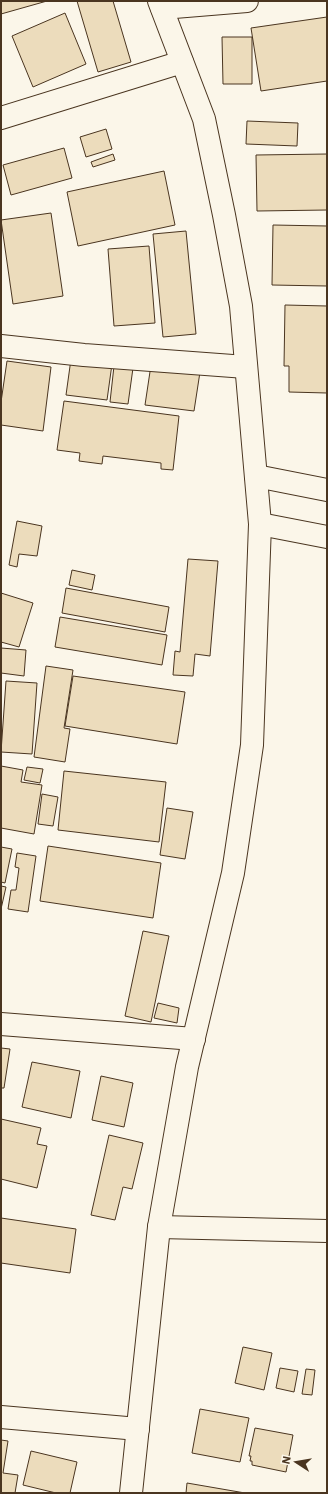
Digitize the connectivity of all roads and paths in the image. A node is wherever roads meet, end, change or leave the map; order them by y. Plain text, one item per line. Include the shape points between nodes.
1 (247, 1) edge
2 (161, 4) edge
3 (182, 62) junction
4 (1, 118) edge
5 (1, 346) edge
6 (246, 367) junction
7 (256, 476) junction
8 (327, 490) edge
9 (260, 524) junction
10 (327, 537) edge
11 (1, 1024) edge
12 (194, 1039) junction
13 (159, 1227) junction
14 (327, 1231) edge
15 (1, 1418) edge
16 (138, 1429) junction
17 (131, 1493) edge

1 - 2 street
2 - 3 street
3 - 4 street
3 - 6 street via 204,118 241,306
5 - 6 street
6 - 7 street
7 - 8 street
7 - 9 street
9 - 10 street
9 - 12 street via 252,745 233,874
11 - 12 street
12 - 13 street
13 - 14 street
13 - 16 street
15 - 16 street
16 - 17 street

